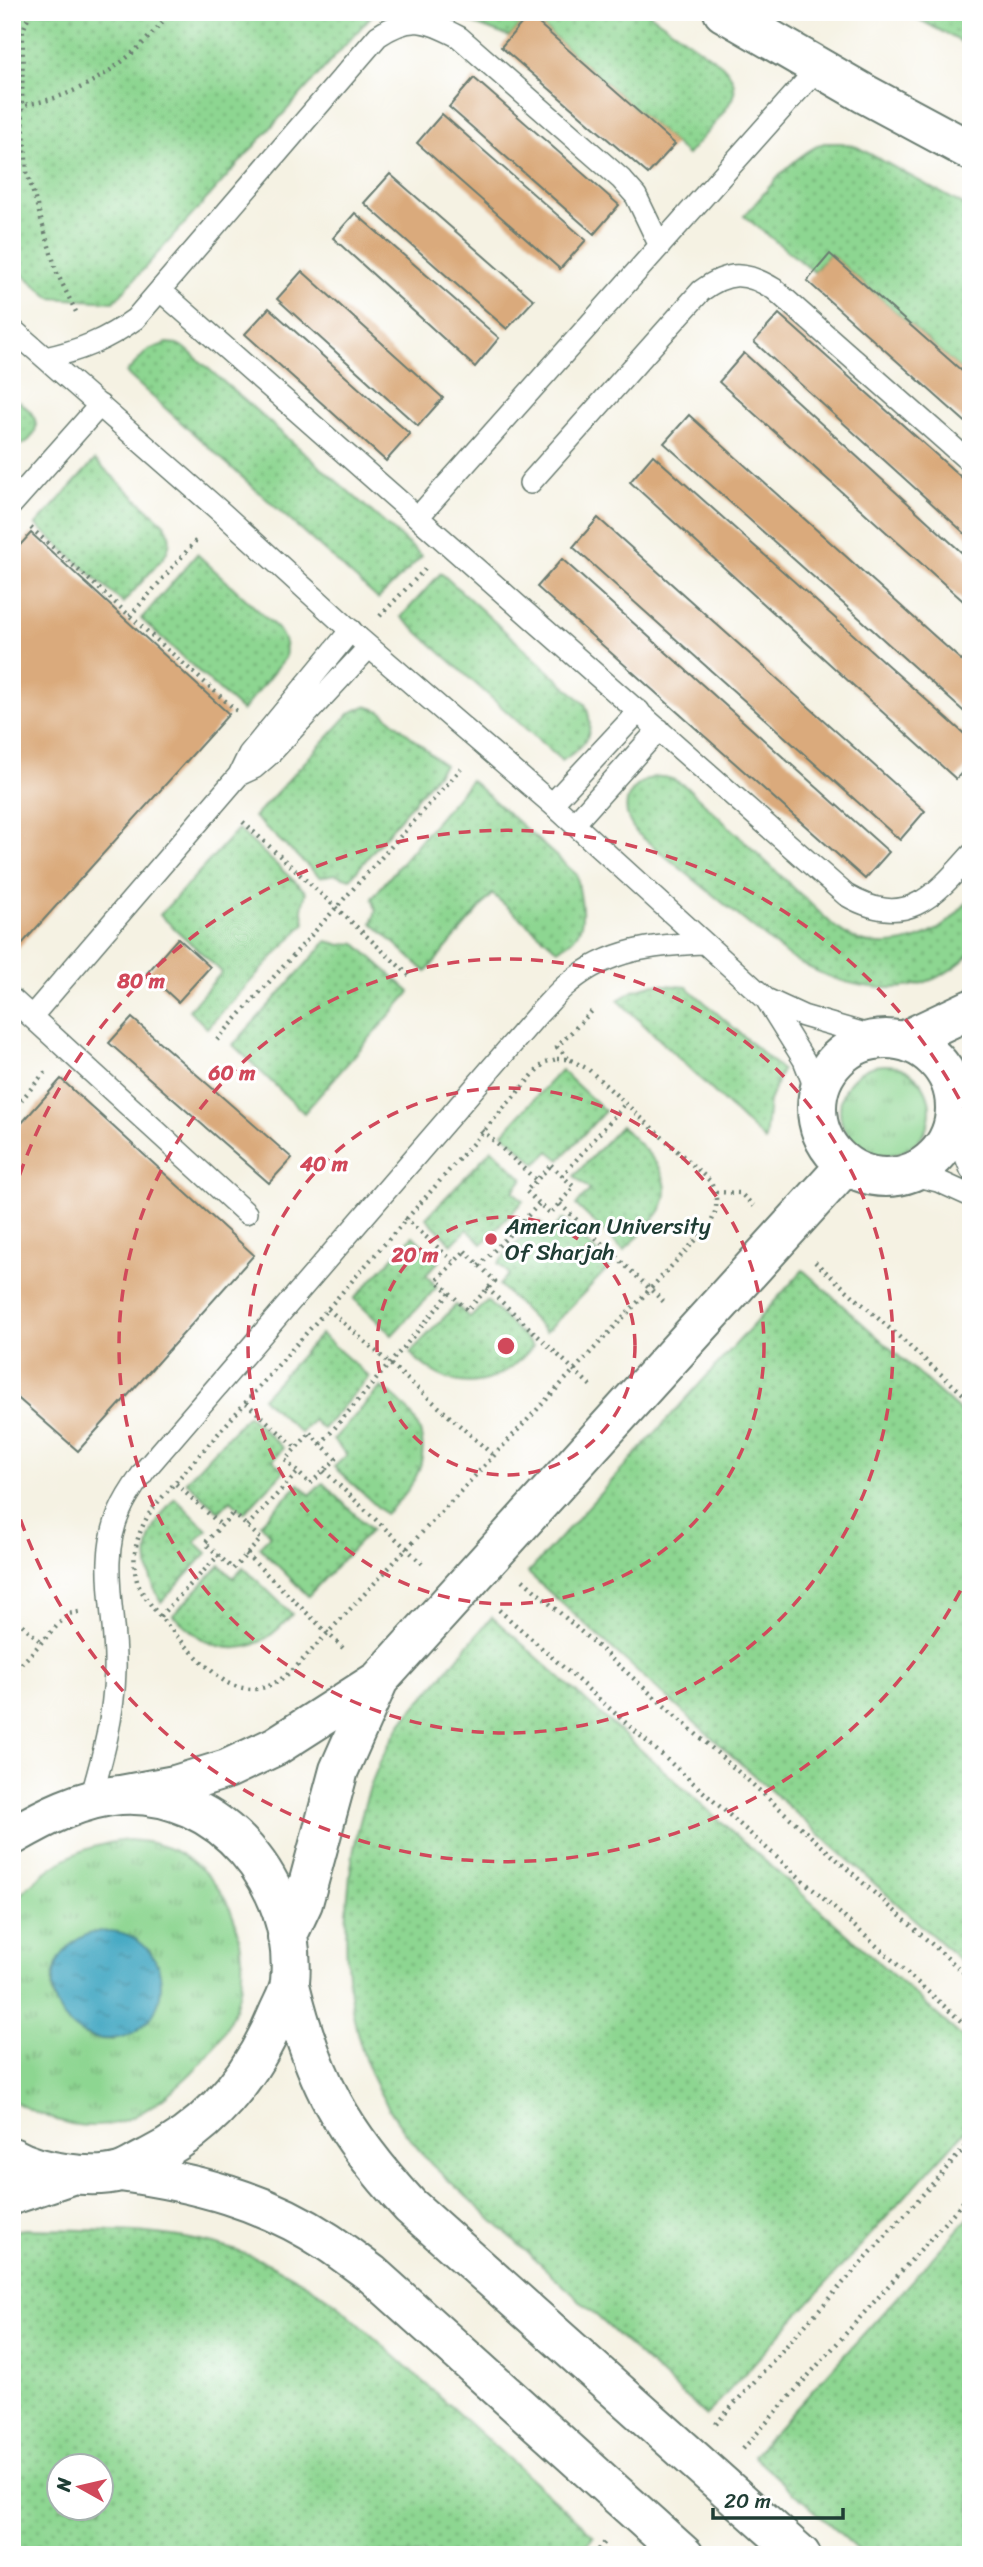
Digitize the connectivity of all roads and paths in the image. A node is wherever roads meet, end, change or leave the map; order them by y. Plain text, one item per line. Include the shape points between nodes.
1 (30, 12) edge
2 (170, 12) edge
3 (723, 12) edge
4 (12, 29) edge
5 (23, 31) junction
6 (818, 68) junction
7 (12, 106) edge
8 (22, 106) junction
9 (971, 151) edge
10 (660, 246) junction
11 (161, 291) junction
12 (12, 329) edge
13 (45, 358) junction
14 (100, 405) junction
15 (971, 464) edge
16 (530, 483) dead end
17 (221, 512) junction
18 (18, 513) edge
19 (419, 516) junction
20 (450, 544) junction
21 (130, 616) junction
22 (360, 638) junction
23 (639, 711) junction
24 (247, 719) dead end
25 (659, 729) junction
26 (552, 804) junction
27 (238, 817) dead end
28 (574, 824) junction
29 (971, 855) edge
30 (703, 943) junction
31 (412, 978) dead end
32 (12, 999) edge
33 (766, 999) junction
34 (971, 1009) edge
35 (32, 1016) junction
36 (971, 1021) edge
37 (891, 1039) junction
38 (66, 1047) junction
39 (817, 1093) junction
40 (626, 1103) junction
41 (953, 1106) junction
42 (457, 1109) junction
43 (12, 1111) edge
44 (483, 1130) junction
45 (845, 1166) junction
46 (971, 1170) edge
47 (908, 1174) junction
48 (562, 1176) junction
49 (536, 1180) junction
50 (716, 1192) junction
51 (971, 1196) edge
52 (381, 1197) junction
53 (540, 1203) junction
54 (560, 1204) junction
55 (246, 1213) dead end
56 (406, 1219) junction
57 (784, 1234) junction
58 (454, 1262) junction
59 (479, 1266) junction
60 (487, 1288) junction
61 (650, 1289) junction
62 (450, 1293) junction
63 (327, 1309) junction
64 (696, 1331) junction
65 (390, 1364) junction
66 (574, 1370) junction
67 (221, 1382) junction
68 (971, 1401) edge
69 (245, 1402) junction
70 (621, 1413) junction
71 (321, 1444) junction
72 (297, 1448) junction
73 (494, 1455) junction
74 (324, 1471) junction
75 (298, 1472) junction
76 (175, 1482) junction
77 (221, 1525) junction
78 (247, 1526) junction
79 (406, 1549) junction
80 (493, 1553) junction
81 (246, 1554) junction
82 (219, 1555) junction
83 (461, 1588) junction
84 (68, 1614) dead end
85 (12, 1615) edge
86 (160, 1616) junction
87 (327, 1633) junction
88 (41, 1642) junction
89 (12, 1674) edge
90 (379, 1681) junction
91 (105, 1798) junction
92 (12, 1836) edge
93 (287, 1937) junction
94 (971, 1979) edge
95 (290, 1985) junction
96 (971, 2030) edge
97 (971, 2141) edge
98 (12, 2157) edge
99 (120, 2172) junction
100 (71, 2175) junction
101 (971, 2193) edge
102 (12, 2195) edge
103 (703, 2467) junction
104 (684, 2555) edge
105 (801, 2555) edge

1 - 5 path
2 - 8 path via 152,36 114,69 70,93
3 - 6 street
4 - 5 path
5 - 8 path
6 - 9 street
6 - 10 lane
7 - 8 path
10 - 11 lane via 636,196 621,179 460,37 411,20 378,36
10 - 19 lane
11 - 13 lane via 114,335
11 - 19 lane
12 - 13 lane
13 - 14 lane
14 - 17 lane
14 - 18 lane
15 - 16 lane via 774,289 756,278 737,275 717,279 701,291
17 - 21 path
17 - 22 lane
18 - 21 path
19 - 20 lane
20 - 22 path
20 - 23 lane
21 - 24 path
22 - 26 lane
22 - 35 lane via 269,755 239,775
23 - 25 lane
23 - 26 lane
25 - 28 lane
25 - 29 lane via 846,895 864,905 885,911 926,901
26 - 28 lane
27 - 31 path
28 - 30 lane
30 - 33 lane
30 - 42 lane via 632,949 569,982
32 - 35 lane
33 - 37 lane via 803,1016
33 - 39 lane via 804,1059
34 - 37 street
35 - 38 lane
36 - 41 street via 956,1059
37 - 39 street via 847,1051 834,1062
37 - 41 street via 919,1047 933,1057 944,1071
38 - 43 path
38 - 55 lane
39 - 45 street via 822,1135
40 - 44 path via 579,1062 557,1059 538,1069
40 - 48 path
40 - 50 path via 710,1181
41 - 46 lane
41 - 47 street via 944,1146 928,1163
42 - 44 path
42 - 52 lane
44 - 49 path
44 - 56 path
45 - 47 street via 887,1178
45 - 57 street
47 - 51 lane
48 - 49 path via 551,1165
48 - 54 path via 574,1187
49 - 53 path via 526,1191
50 - 57 path via 740,1193
50 - 61 path via 716,1214 709,1226
52 - 56 path
52 - 67 lane
53 - 54 path via 551,1214
53 - 59 path
54 - 61 path
56 - 58 path
56 - 63 path
57 - 64 street
57 - 68 path
58 - 59 path via 465,1251
58 - 62 path via 437,1280
59 - 60 path via 495,1281
60 - 62 path via 467,1310
60 - 66 path
61 - 64 path
61 - 66 path
62 - 65 path
63 - 65 path
63 - 69 path
64 - 70 street
65 - 71 path
65 - 73 path
66 - 70 path
66 - 73 path
67 - 69 path
67 - 91 lane via 145,1470 112,1533 109,1556 116,1667
69 - 72 path
69 - 76 path
70 - 80 street
71 - 72 path via 310,1433
71 - 74 path via 336,1459
72 - 75 path via 285,1460
73 - 79 path
74 - 75 path via 310,1485
74 - 79 path
75 - 78 path
76 - 77 path
76 - 86 path via 141,1526 134,1563 141,1592
77 - 78 path via 233,1513
77 - 82 path via 205,1543
78 - 81 path via 261,1539
79 - 83 path
79 - 87 path
80 - 83 street
80 - 94 path
81 - 82 path via 233,1569
81 - 87 path
82 - 86 path
83 - 90 street
83 - 96 path
84 - 88 path
85 - 88 path
86 - 87 path via 227,1684 251,1689 276,1684
87 - 90 path
88 - 89 path
90 - 91 street via 276,1746 227,1769 175,1785
90 - 93 street via 340,1770 303,1903
91 - 92 street via 48,1815
91 - 93 street via 161,1798 198,1811 232,1833 259,1863 272,1887
93 - 95 street
95 - 99 street via 265,2045 238,2085 204,2121 164,2150
95 - 103 street via 302,2035 321,2083 345,2127 376,2168 410,2206
97 - 103 path
98 - 100 street
99 - 100 street
99 - 104 street via 228,2194 327,2241 372,2274
100 - 102 street
101 - 103 path
103 - 105 street

